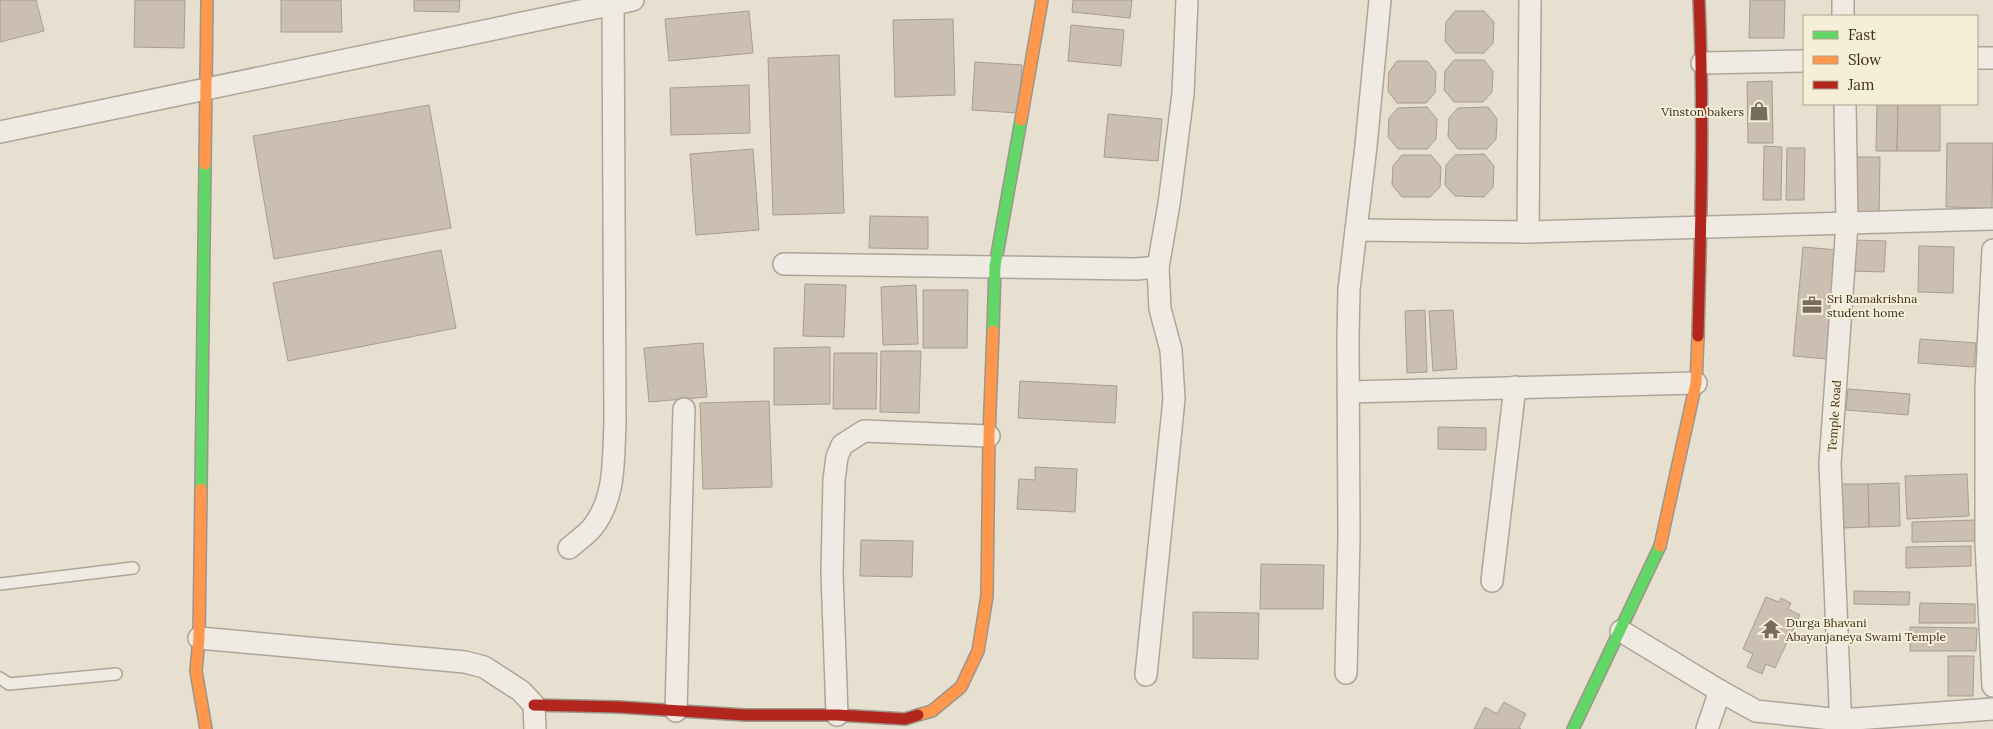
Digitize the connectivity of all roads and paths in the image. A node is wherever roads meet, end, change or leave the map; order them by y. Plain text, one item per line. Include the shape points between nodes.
1 (207, 0) edge
2 (1042, 0) edge
3 (1187, 0) edge
4 (1380, 0) edge
5 (1530, 0) edge
6 (1699, 0) edge
7 (1843, 0) edge
8 (623, 2) edge
9 (1843, 15) edge
10 (1978, 58) edge
11 (1993, 58) edge
12 (1803, 60) edge
13 (1702, 62) junction
14 (206, 89) junction
15 (1844, 105) edge
16 (0, 132) edge
17 (1993, 219) edge
18 (1847, 224) junction
19 (1701, 228) junction
20 (1356, 230) junction
21 (1528, 232) junction
22 (1993, 250) edge
23 (784, 264) dead end
24 (995, 266) junction
25 (1158, 267) junction
26 (1696, 383) junction
27 (1515, 388) junction
28 (1990, 388) edge
29 (1348, 392) junction
30 (684, 409) dead end
31 (989, 436) junction
32 (1989, 543) edge
33 (569, 548) dead end
34 (133, 568) dead end
35 (1492, 581) dead end
36 (0, 584) edge
37 (1621, 632) junction
38 (199, 638) junction
39 (1346, 673) dead end
40 (116, 674) dead end
41 (1146, 676) dead end
42 (0, 678) edge
43 (1993, 686) edge
44 (1720, 691) junction
45 (534, 705) junction
46 (1993, 709) edge
47 (676, 711) junction
48 (837, 716) junction
49 (1841, 725) edge
50 (206, 729) edge
51 (535, 729) edge
52 (1572, 729) edge
53 (1707, 729) edge

1 - 14 street
2 - 24 street
3 - 25 street via 1183,94
4 - 20 street
5 - 21 street
6 - 13 street
7 - 9 street
8 - 14 street
8 - 33 street via 611,492 592,528
10 - 11 street
12 - 13 street
13 - 19 street
14 - 16 street
14 - 38 street
15 - 18 street, Temple Road
17 - 18 street
18 - 19 street
18 - 49 street, Temple Road via 1830,464
19 - 21 street
19 - 26 street
20 - 21 street
20 - 29 street via 1349,289
22 - 28 street
23 - 24 street
24 - 25 street
24 - 31 street
25 - 41 street via 1160,309 1172,350 1174,399
26 - 27 street
26 - 37 street via 1660,546
27 - 29 street
27 - 35 street
28 - 32 street
29 - 39 street
30 - 47 street
31 - 48 street via 988,596 978,651 961,687 932,711 905,719
31 - 48 street via 864,431 842,446 834,480 832,573
32 - 43 street
34 - 36 lane
37 - 44 street
37 - 52 street
38 - 45 street via 465,662 484,667 497,675 521,691
38 - 50 street via 196,671
40 - 42 lane via 9,684
44 - 49 street via 1756,711
44 - 53 street
45 - 47 street
45 - 51 street
46 - 49 street
47 - 48 street

